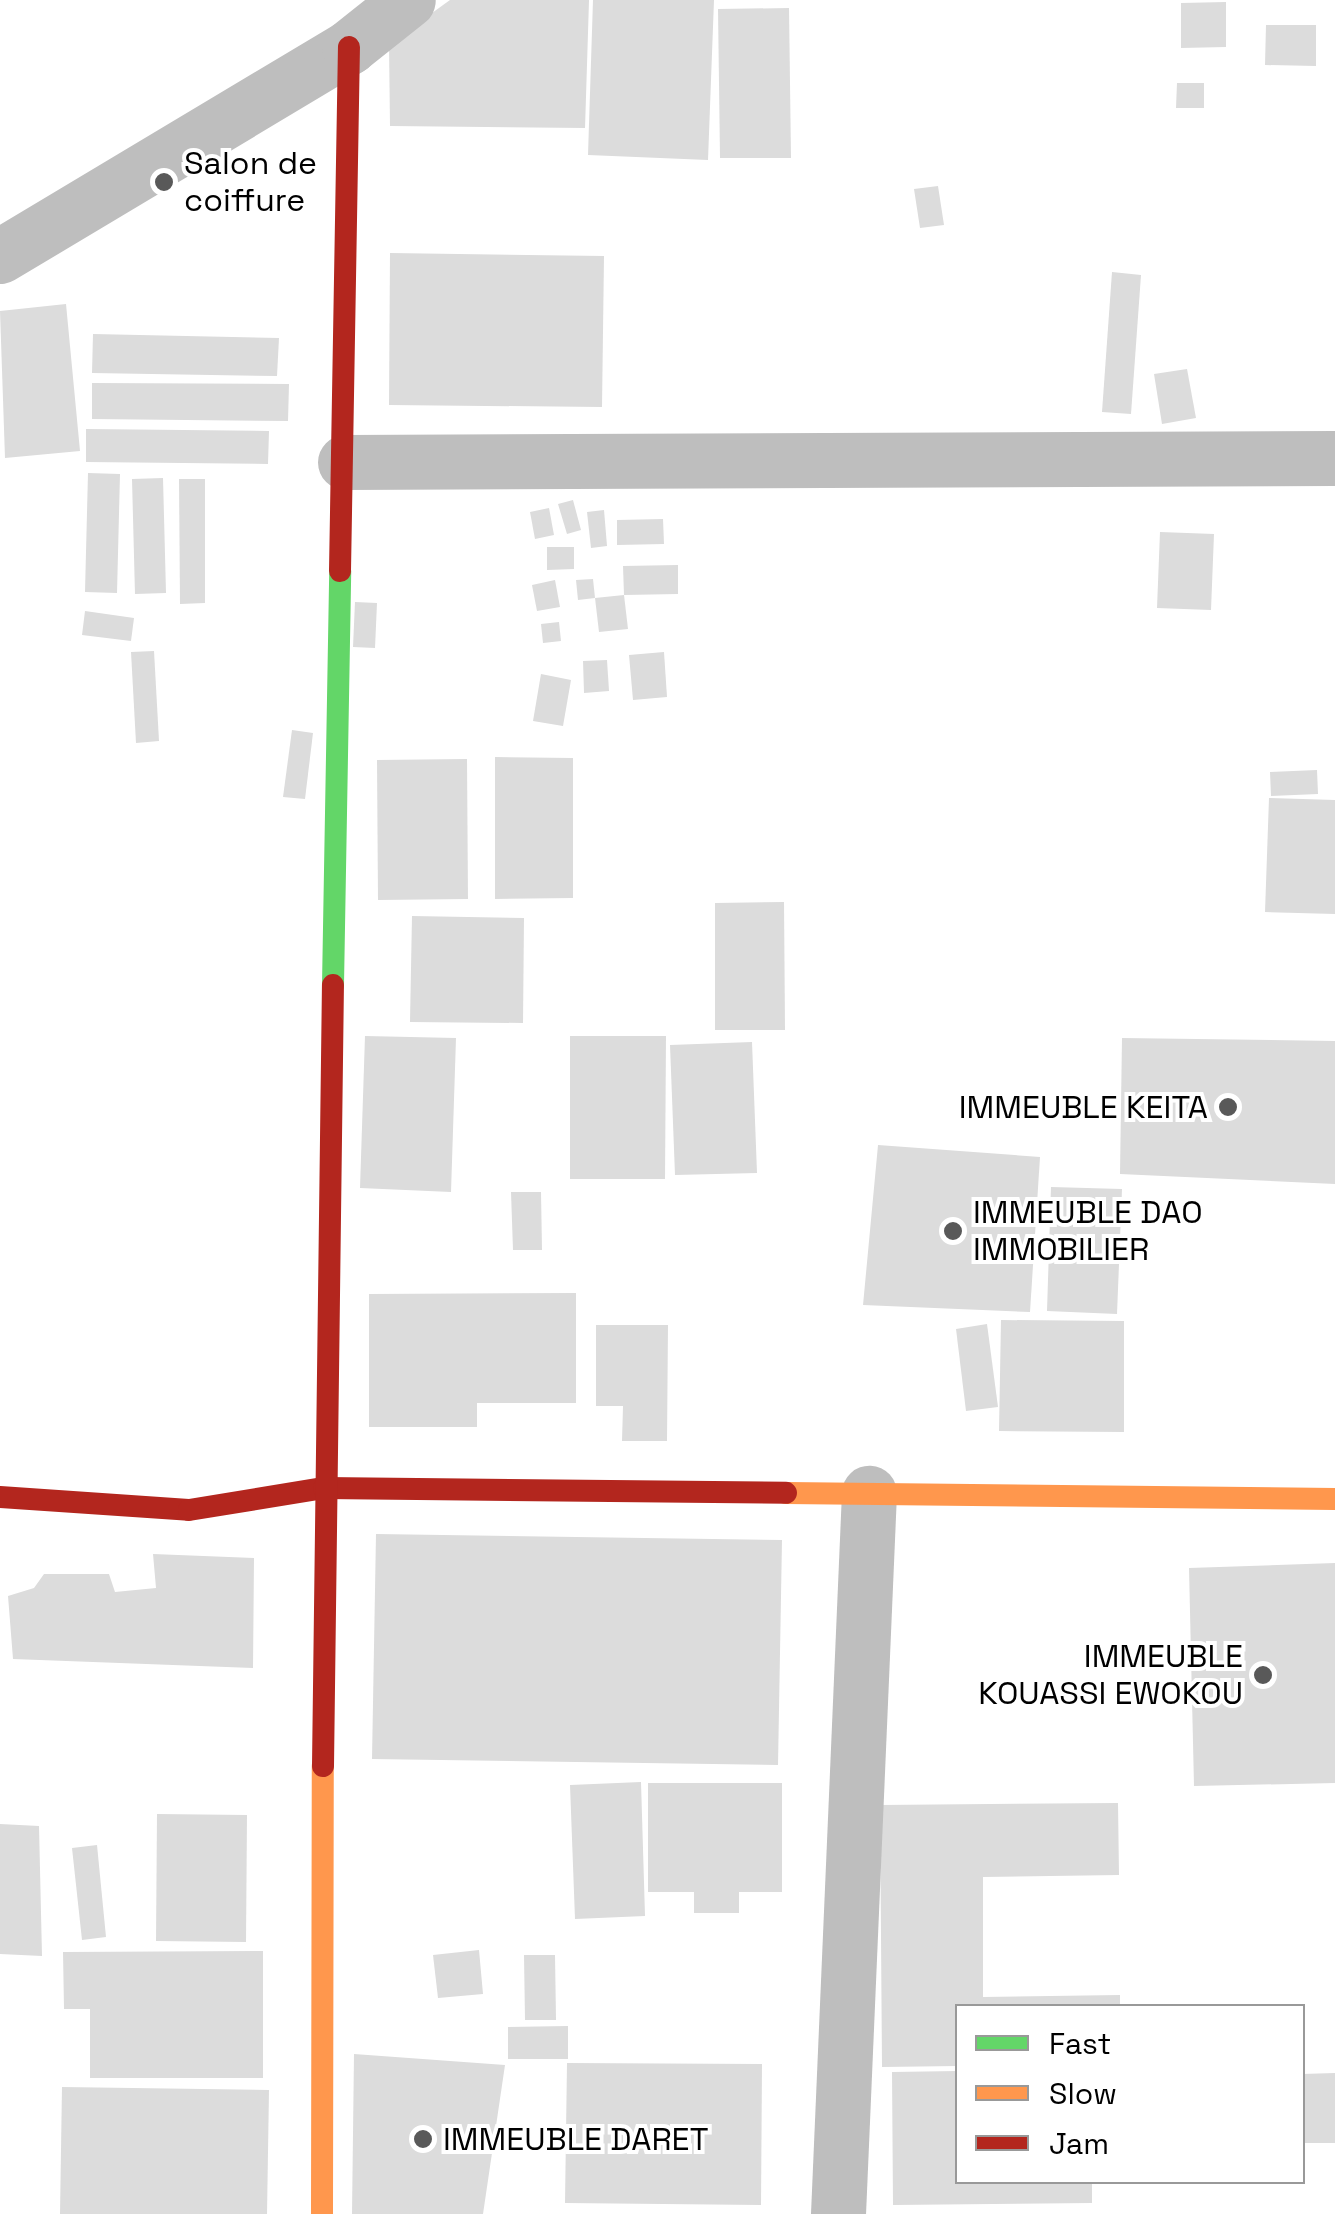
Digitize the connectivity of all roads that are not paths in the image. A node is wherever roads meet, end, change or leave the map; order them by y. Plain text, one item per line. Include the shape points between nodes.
1 (408, 0) edge
2 (348, 47) junction
3 (0, 256) edge
4 (1335, 458) edge
5 (345, 462) junction
6 (324, 1488) junction
7 (868, 1493) junction
8 (0, 1497) edge
9 (1335, 1499) edge
10 (322, 2214) edge
11 (838, 2214) edge

1 - 2 street
2 - 3 street
2 - 5 street
4 - 5 street
5 - 6 street
6 - 7 street
6 - 8 street via 189,1510
6 - 10 street
7 - 9 street
7 - 11 street

